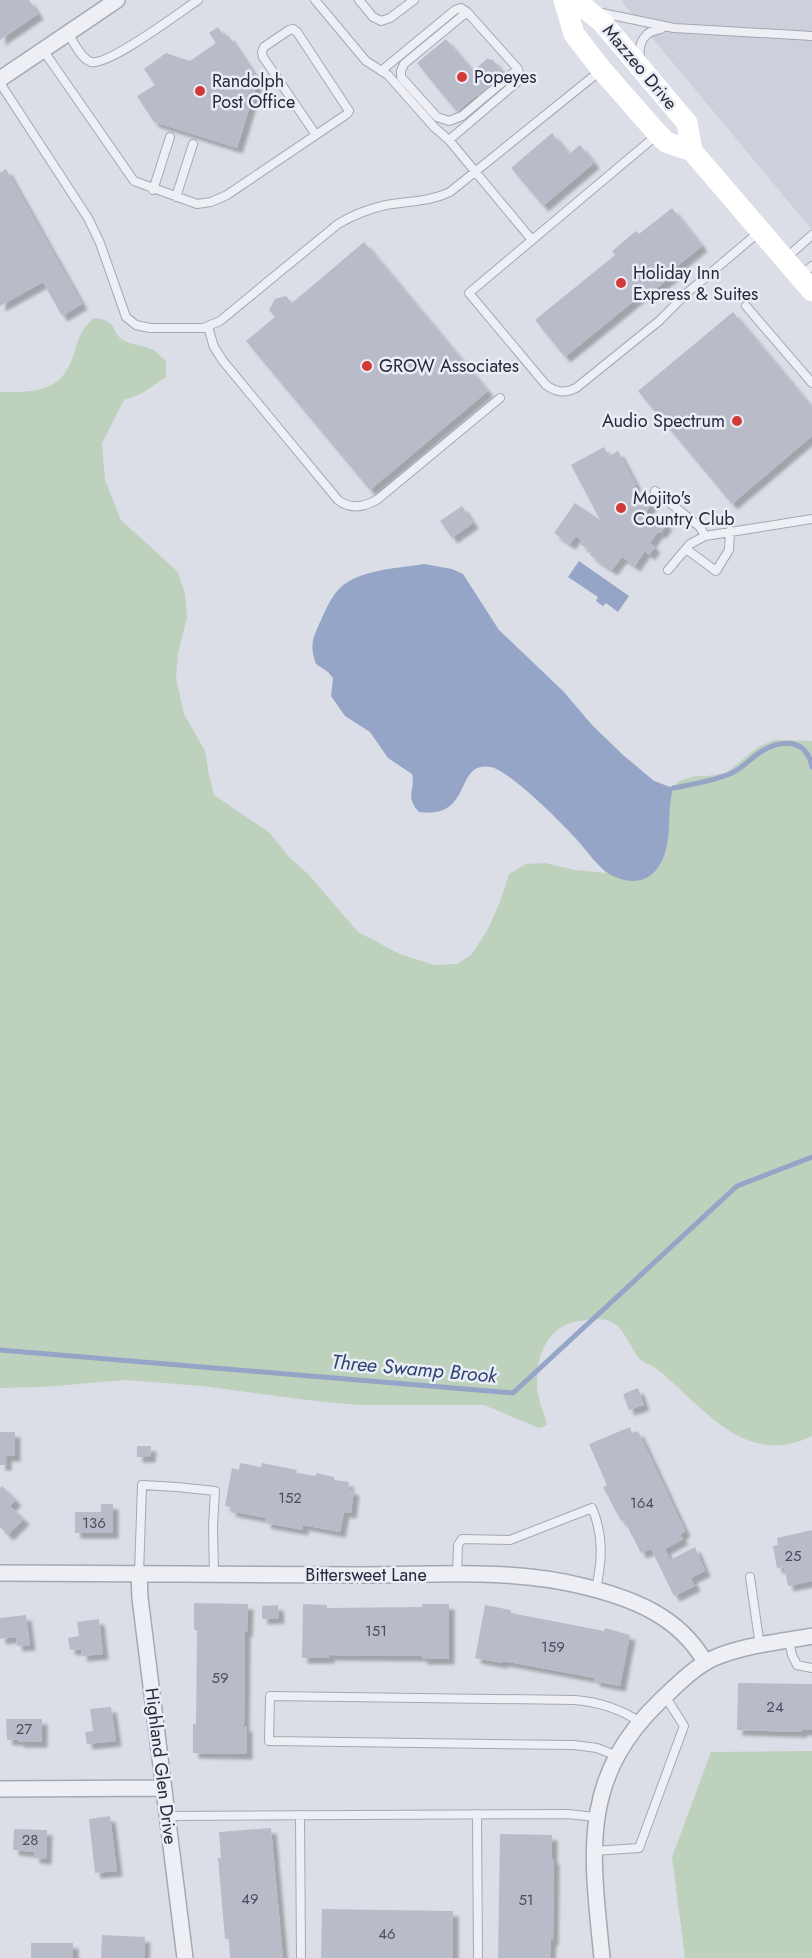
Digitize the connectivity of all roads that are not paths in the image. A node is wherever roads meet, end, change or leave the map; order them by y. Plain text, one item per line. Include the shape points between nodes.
1 (117, 0) edge
2 (198, 0) edge
3 (315, 0) edge
4 (359, 0) edge
5 (414, 0) edge
6 (571, 2) edge
7 (467, 12) junction
8 (674, 28) junction
9 (68, 33) junction
10 (812, 36) edge
11 (43, 50) junction
12 (404, 64) junction
13 (384, 68) junction
14 (518, 69) junction
15 (602, 69) junction
16 (645, 72) junction
17 (0, 81) edge
18 (658, 134) junction
19 (316, 135) junction
20 (170, 137) dead end
21 (449, 140) junction
22 (193, 144) dead end
23 (692, 151) junction
24 (475, 172) junction
25 (153, 190) junction
26 (176, 197) junction
27 (760, 231) junction
28 (812, 235) edge
29 (532, 240) junction
30 (784, 259) junction
31 (808, 278) edge
32 (746, 306) dead end
33 (208, 327) junction
34 (812, 383) edge
35 (500, 398) dead end
36 (655, 491) dead end
37 (812, 519) edge
38 (730, 531) junction
39 (705, 536) junction
40 (686, 549) junction
41 (668, 570) dead end
42 (0, 1573) edge
43 (139, 1574) junction
44 (214, 1574) junction
45 (457, 1575) junction
46 (750, 1577) dead end
47 (596, 1589) junction
48 (812, 1636) edge
49 (789, 1641) junction
50 (760, 1646) junction
51 (705, 1662) junction
52 (812, 1668) edge
53 (665, 1696) junction
54 (640, 1722) junction
55 (617, 1756) junction
56 (164, 1788) junction
57 (0, 1789) edge
58 (300, 1815) junction
59 (477, 1815) junction
60 (167, 1816) junction
61 (596, 1817) junction
62 (593, 1851) junction
63 (185, 1958) edge
64 (301, 1958) edge
65 (478, 1958) edge
66 (602, 1958) edge

1 - 9 street
2 - 9 lane via 117,55 101,61 85,59
3 - 13 lane via 366,60
4 - 5 lane via 377,20 385,21
6 - 8 lane
6 - 15 main road, Mazzeo Drive via 567,14 574,34
6 - 16 main road, Mazzeo Drive via 602,22
7 - 12 lane
7 - 13 lane via 455,10
7 - 14 lane
8 - 10 lane
8 - 16 lane via 654,30 643,37 639,50
9 - 11 street
11 - 17 street
11 - 25 lane via 128,175
12 - 13 lane
12 - 14 lane via 401,77 438,117 449,121 462,116
13 - 21 lane
14 - 21 lane via 516,83
15 - 18 main road, Mazzeo Drive
15 - 24 lane
16 - 23 main road, Mazzeo Drive via 687,123
17 - 33 lane via 88,218 130,322 150,328
18 - 23 main road, Mazzeo Drive via 666,142
18 - 29 lane
19 - 19 lane via 349,111 293,29 264,47 263,57
19 - 26 lane via 217,200 197,204
20 - 25 lane
21 - 24 lane
22 - 26 lane
23 - 27 main road, Mazzeo Drive
24 - 29 lane
24 - 33 lane via 441,196 377,207 347,219
25 - 26 lane
27 - 29 lane via 659,321 569,392 546,385 468,293
27 - 30 main road, Mazzeo Drive
28 - 30 lane
30 - 31 main road, Mazzeo Drive
32 - 34 lane
33 - 35 lane via 223,361 346,505 365,506 378,499
36 - 39 lane via 700,527
37 - 38 lane
38 - 39 lane
38 - 40 lane via 729,550 716,571
39 - 40 lane
40 - 41 lane
42 - 43 street, Bittersweet Lane
43 - 44 street, Bittersweet Lane
43 - 44 lane via 142,1485 215,1491
43 - 56 street, Highland Glen Drive
44 - 45 street, Bittersweet Lane
45 - 47 street, Bittersweet Lane via 526,1577
45 - 47 lane via 458,1545 462,1539 510,1540 592,1508 601,1545
46 - 50 lane
47 - 51 street, Bittersweet Lane via 665,1618 688,1637
48 - 49 street
49 - 50 street
49 - 52 lane via 797,1665
50 - 51 street
51 - 53 street
53 - 54 street
53 - 62 lane via 684,1726 639,1848
54 - 55 street
54 - 55 lane via 608,1706 575,1700 270,1696 269,1741 574,1745
55 - 61 street
56 - 57 street
56 - 60 street, Highland Glen Drive
58 - 59 lane
58 - 60 lane
58 - 64 lane
59 - 61 lane
59 - 65 lane
60 - 63 street, Highland Glen Drive
61 - 62 street
62 - 66 street

